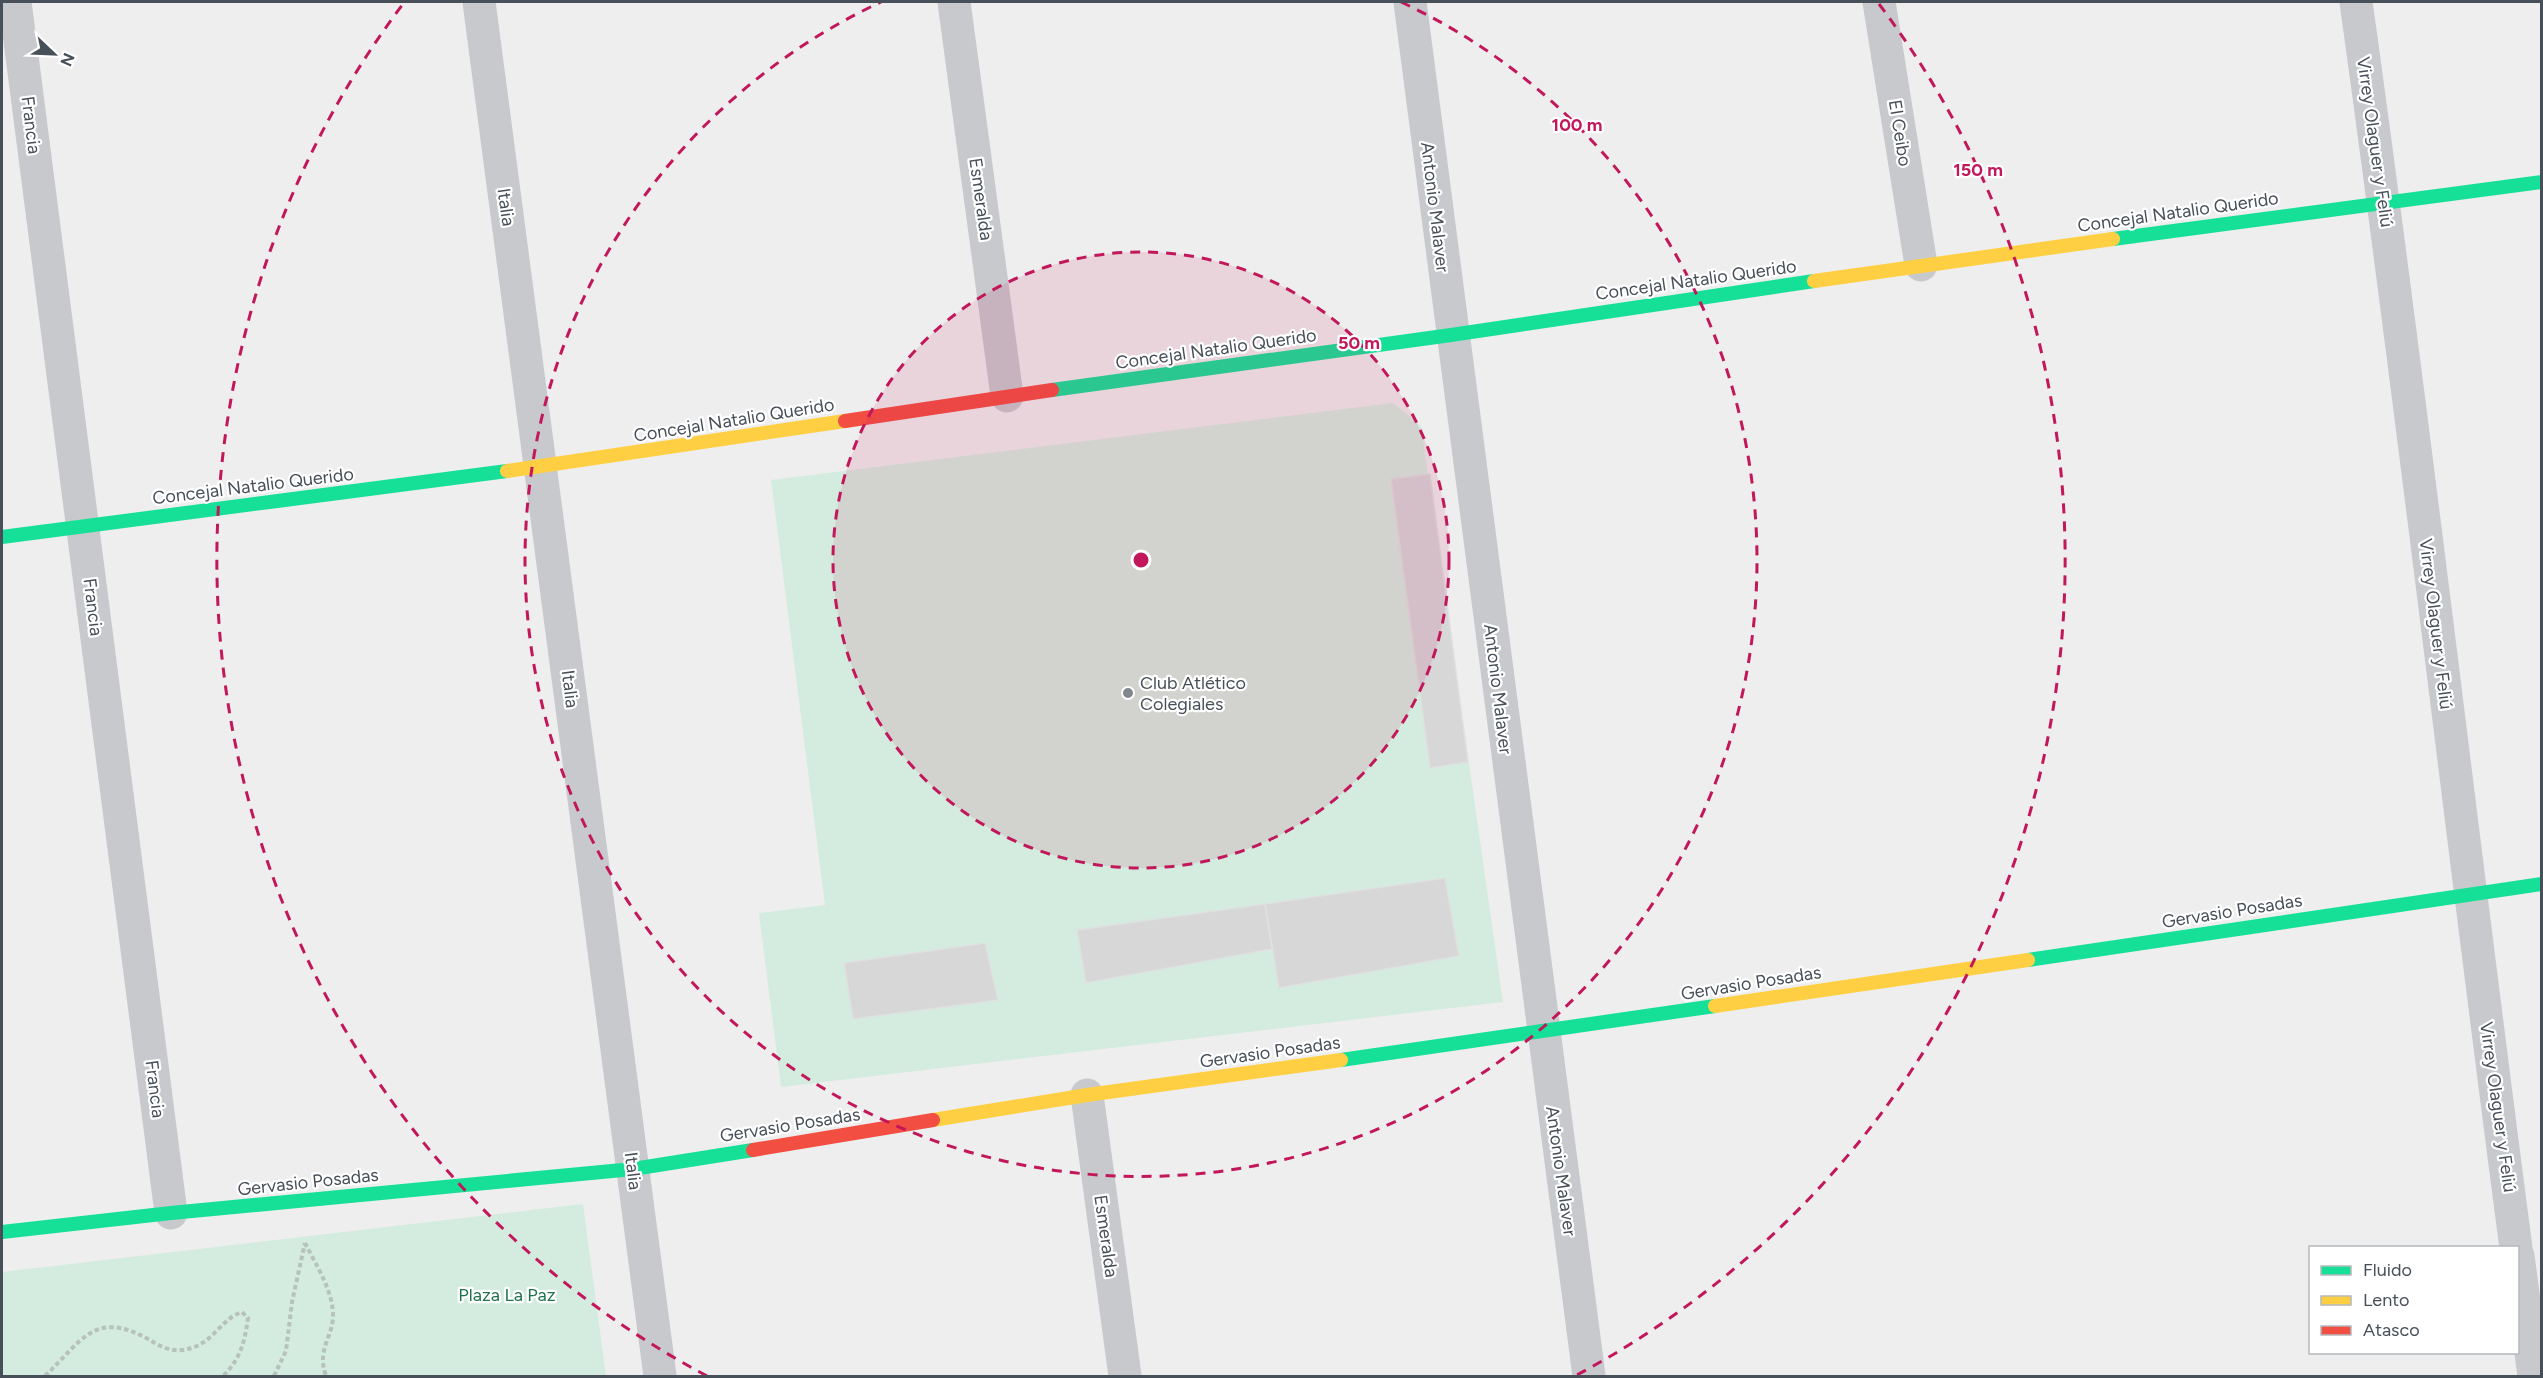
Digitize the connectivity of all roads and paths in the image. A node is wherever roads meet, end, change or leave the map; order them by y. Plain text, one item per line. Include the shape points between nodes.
1 (15, 2) edge
2 (479, 2) edge
3 (954, 2) edge
4 (1410, 2) edge
5 (1879, 2) edge
6 (2356, 2) edge
7 (2541, 182) edge
8 (2384, 202) junction
9 (1921, 265) junction
10 (1451, 335) junction
11 (1007, 396) junction
12 (541, 467) junction
13 (82, 526) junction
14 (2, 537) edge
15 (2541, 884) edge
16 (2469, 893) junction
17 (1543, 1032) junction
18 (1087, 1095) junction
19 (633, 1168) junction
20 (171, 1213) junction
21 (2, 1232) edge
22 (2516, 1246) edge
23 (2519, 1270) edge
24 (45, 1377) edge
25 (223, 1377) edge
26 (274, 1377) edge
27 (326, 1377) edge
28 (660, 1377) edge
29 (1125, 1377) edge
30 (1589, 1377) edge
31 (2534, 1377) edge

1 - 13 street, Francia
2 - 12 street, Italia
3 - 11 street, Esmeralda
4 - 10 street, Antonio Malaver
5 - 9 street, El Ceibo
6 - 8 street, Virrey Olaguer y Feliú
7 - 8 street, Concejal Natalio Querido
8 - 9 street, Concejal Natalio Querido
8 - 16 street, Virrey Olaguer y Feliú
9 - 10 street, Concejal Natalio Querido
10 - 11 street, Concejal Natalio Querido
10 - 17 street, Antonio Malaver
11 - 12 street, Concejal Natalio Querido
12 - 13 street, Concejal Natalio Querido
12 - 19 street, Italia
13 - 14 street, Concejal Natalio Querido
13 - 20 street, Francia
15 - 16 street, Gervasio Posadas
16 - 17 street, Gervasio Posadas
16 - 22 street, Virrey Olaguer y Feliú
17 - 18 street, Gervasio Posadas
17 - 30 street, Antonio Malaver
18 - 19 street, Gervasio Posadas
18 - 29 street, Esmeralda
19 - 20 street, Gervasio Posadas
19 - 28 street, Italia
20 - 21 street, Gervasio Posadas
23 - 31 street
24 - 25 path via 73,1347 96,1330 115,1326 178,1351 203,1344 233,1315 242,1312 248,1318 245,1341
26 - 27 path via 286,1351 305,1243 333,1313 323,1350

